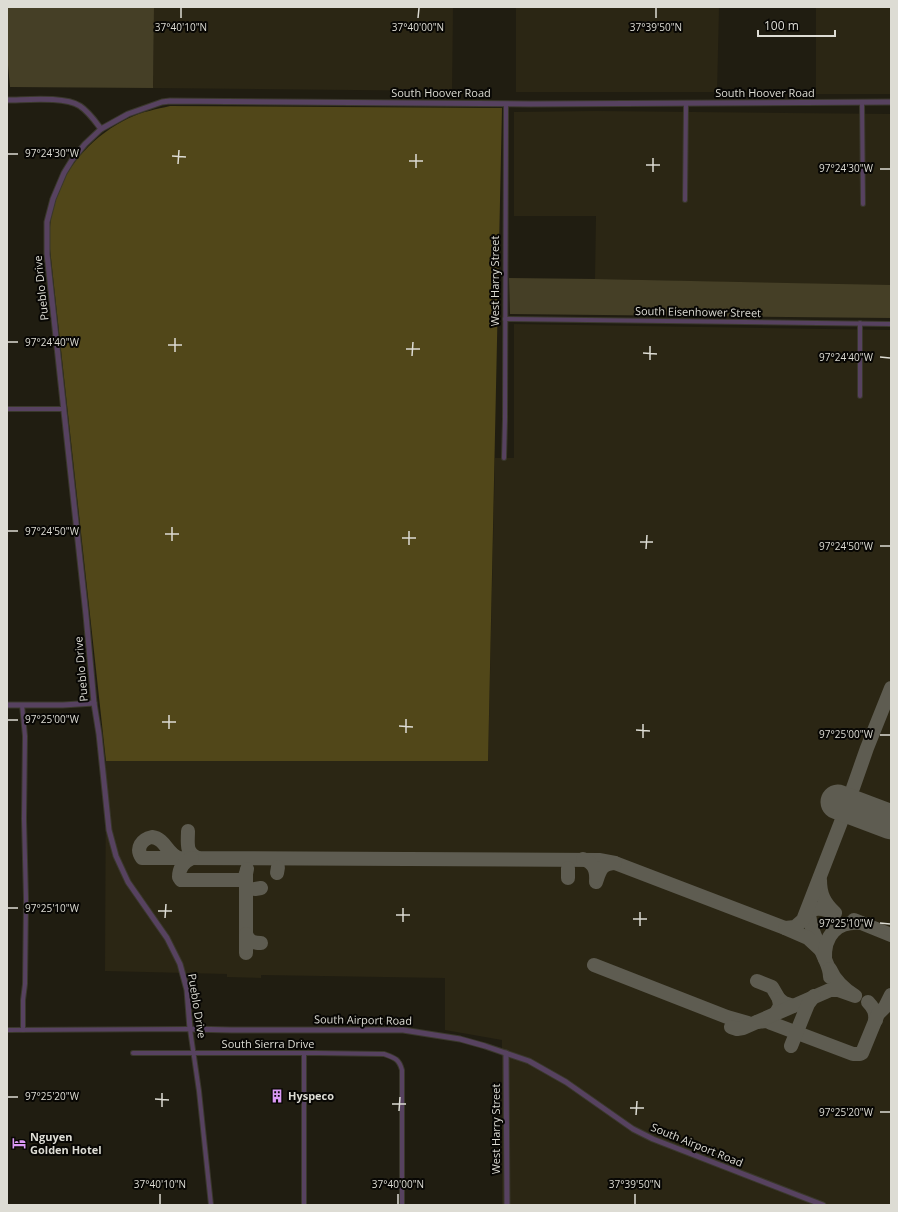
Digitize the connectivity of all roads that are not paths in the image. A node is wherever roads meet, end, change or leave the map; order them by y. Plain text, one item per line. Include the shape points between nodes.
1 (7, 100) edge
2 (686, 102) junction
3 (862, 102) junction
4 (891, 102) edge
5 (506, 104) junction
6 (101, 129) junction
7 (685, 200) dead end
8 (863, 204) dead end
9 (505, 319) junction
10 (860, 323) junction
11 (891, 324) edge
12 (860, 396) dead end
13 (7, 409) edge
14 (64, 409) junction
15 (504, 458) dead end
16 (94, 703) junction
17 (22, 704) junction
18 (7, 705) edge
19 (190, 1029) junction
20 (7, 1030) edge
21 (23, 1030) junction
22 (506, 1052) junction
23 (133, 1053) dead end
24 (194, 1053) junction
25 (304, 1053) junction
26 (211, 1205) edge
27 (304, 1205) edge
28 (402, 1205) edge
29 (506, 1205) edge
30 (823, 1205) edge

1 - 6 street via 66,101 80,106
2 - 3 street, South Hoover Road
2 - 5 street, South Hoover Road
2 - 7 street
3 - 4 street, South Hoover Road
3 - 8 street
5 - 6 street, South Hoover Road via 170,101 128,114
5 - 9 street, West Harry Street
6 - 14 street, Pueblo Drive via 85,144 64,173 47,222 47,254
9 - 10 street, South Eisenhower Street
9 - 15 street, West Harry Street
10 - 11 street, South Eisenhower Street
10 - 12 street
13 - 14 street
14 - 16 street, Pueblo Drive
16 - 17 street
16 - 19 street, Pueblo Drive via 109,830 116,856 128,882 167,938 180,964 187,990
17 - 18 street
17 - 21 street via 25,736 26,899
19 - 21 street, South Airport Road
19 - 22 street, South Airport Road via 403,1030 460,1039
19 - 24 street, Pueblo Drive
20 - 21 street, South Airport Road
22 - 29 street, West Harry Street
22 - 30 street, South Airport Road via 541,1067 633,1129 653,1139
23 - 24 street, South Sierra Drive
24 - 25 street, South Sierra Drive
24 - 26 street, Pueblo Drive
25 - 27 street
25 - 28 street, South Sierra Drive via 384,1054 394,1057 400,1063

